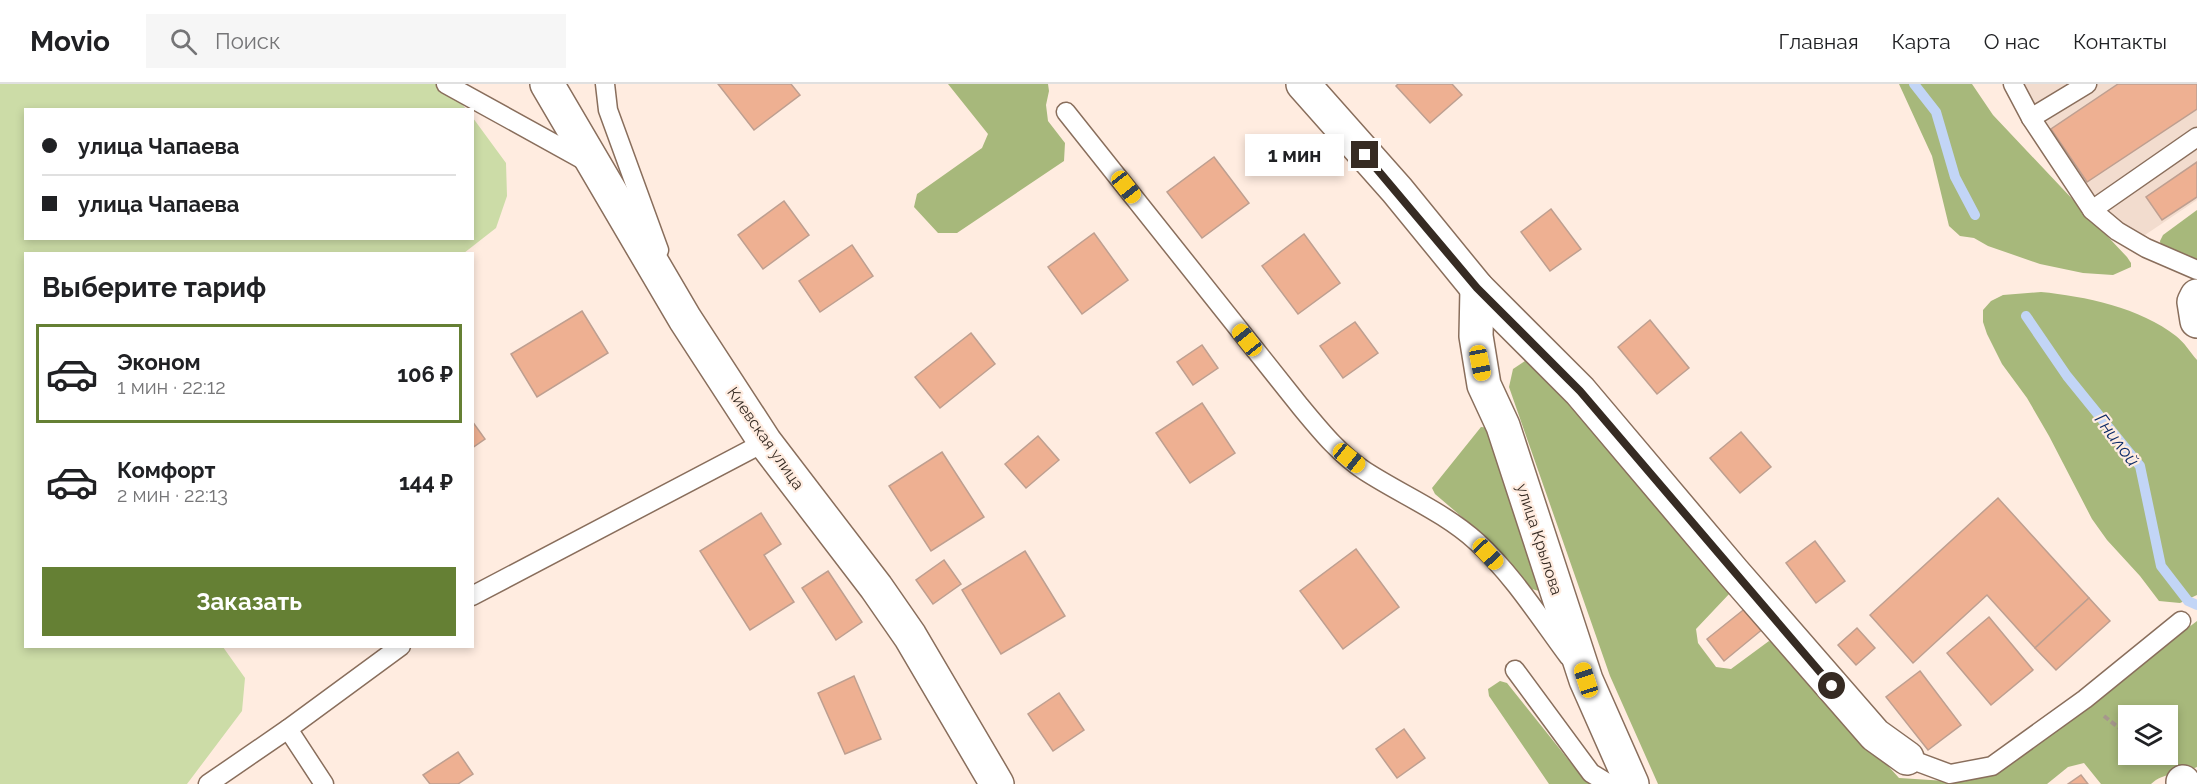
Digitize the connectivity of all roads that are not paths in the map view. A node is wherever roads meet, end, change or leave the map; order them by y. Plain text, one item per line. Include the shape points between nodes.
1 (446, 84) edge
2 (547, 84) edge
3 (605, 84) edge
4 (1303, 84) edge
5 (2013, 84) edge
6 (2087, 84) edge
7 (1066, 112) dead end
8 (2031, 118) junction
9 (2197, 138) edge
10 (599, 169) junction
11 (2092, 210) junction
12 (2197, 270) edge
13 (1477, 288) junction
14 (2197, 297) edge
15 (685, 318) junction
16 (2197, 321) edge
17 (765, 442) junction
18 (474, 595) edge
19 (2181, 621) dead end
20 (398, 648) edge
21 (1515, 670) dead end
22 (1586, 680) junction
23 (288, 729) junction
24 (1907, 758) joint
25 (208, 784) edge
26 (324, 784) edge
27 (997, 784) edge
28 (1609, 784) edge
29 (1632, 784) edge

1 - 10 lane
2 - 10 street, Киевская улица
3 - 15 lane via 608,110
4 - 13 street
5 - 8 lane
6 - 8 lane
7 - 22 lane via 1334,446 1364,471 1433,510 1476,542 1512,580
8 - 11 lane
9 - 11 lane
10 - 15 street, Киевская улица
11 - 12 lane via 2146,248
13 - 22 street, улица Крылова via 1476,336 1484,385 1503,426
13 - 24 street via 1580,391 1875,735
14 - 16 street
15 - 17 street, Киевская улица
17 - 18 lane
17 - 27 street, Киевская улица via 910,636
19 - 24 lane via 2085,699 1992,766 1950,774
20 - 23 lane
21 - 28 lane via 1591,773
22 - 29 street, улица Крылова
23 - 25 lane
23 - 26 lane

